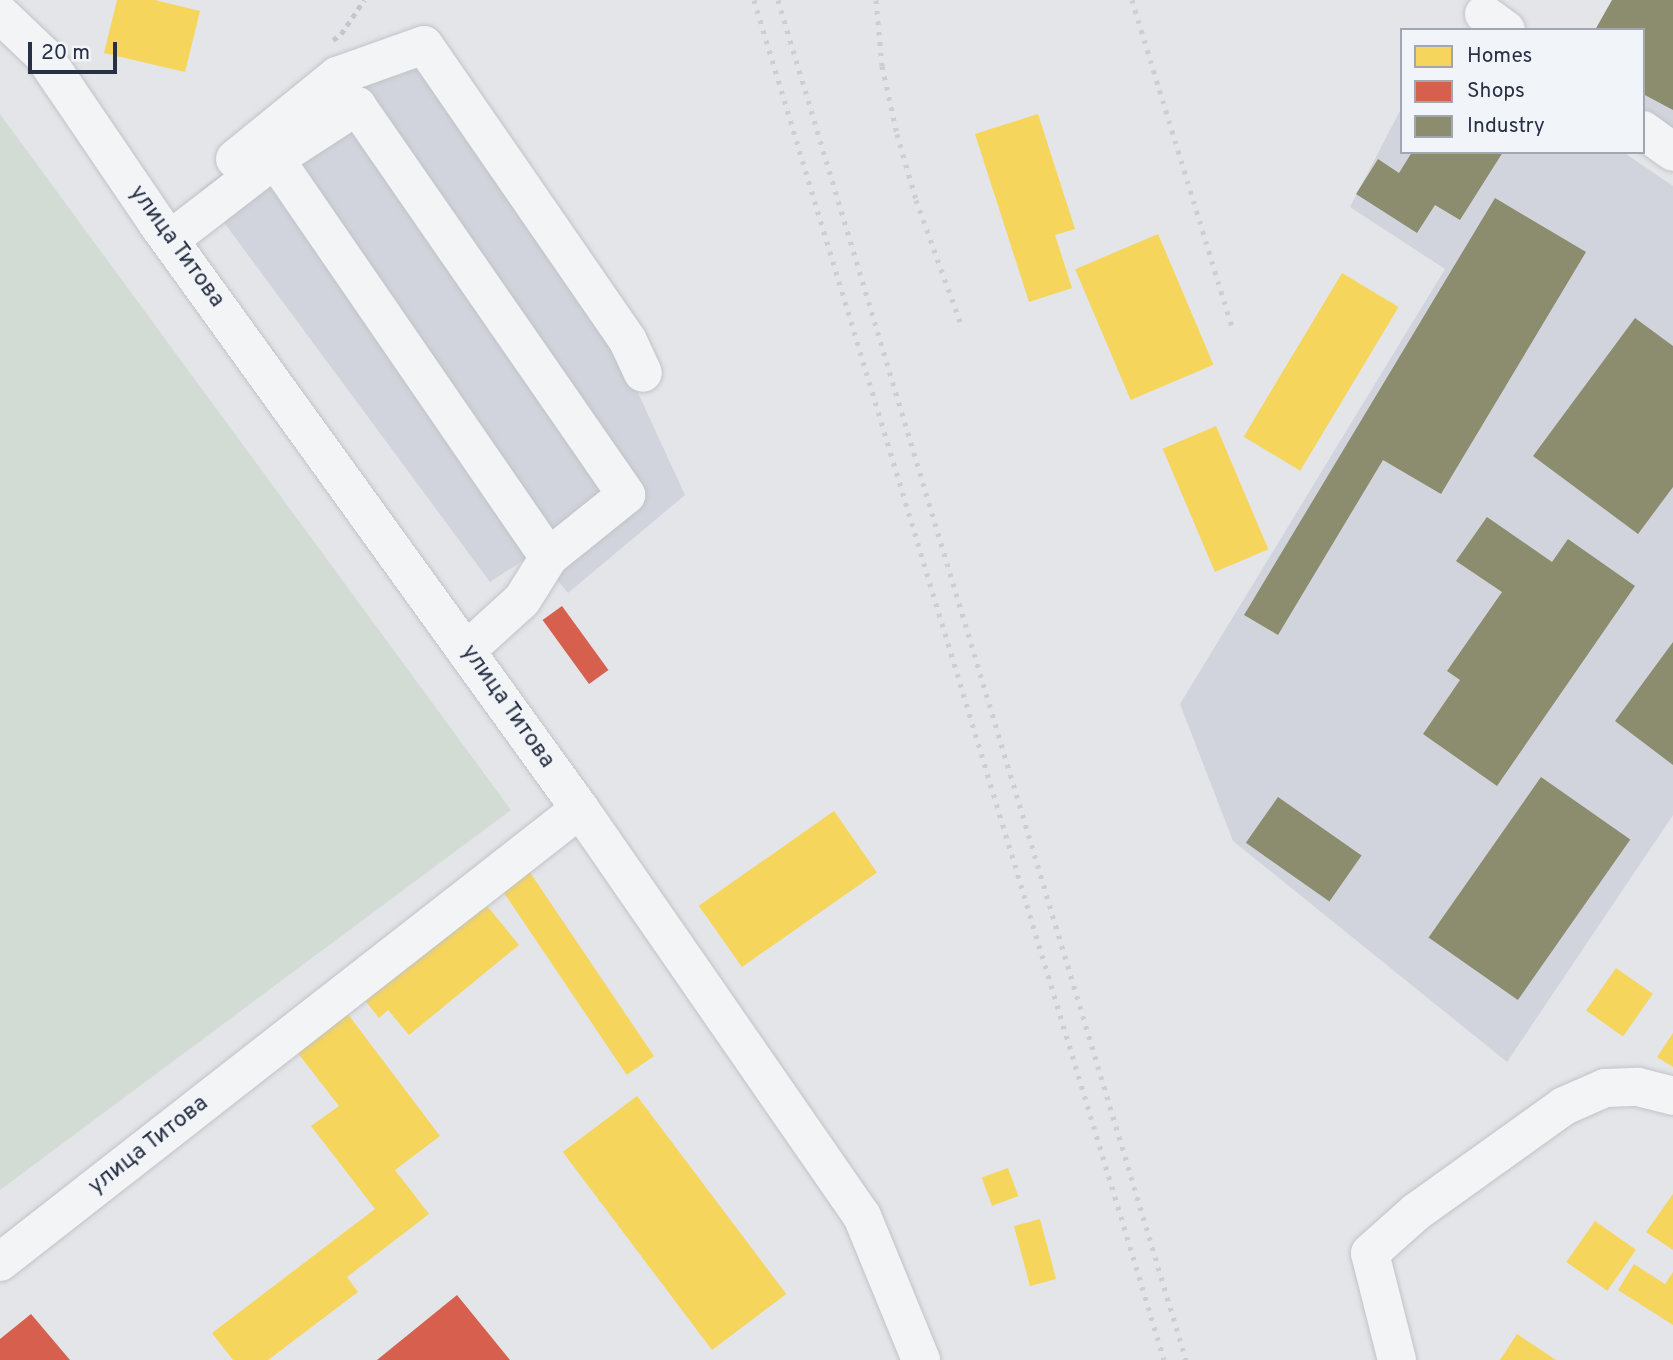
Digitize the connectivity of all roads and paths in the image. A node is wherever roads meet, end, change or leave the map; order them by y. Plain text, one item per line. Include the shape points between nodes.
1 (0, 14) edge
2 (1645, 131) edge
3 (1673, 152) edge
4 (275, 159) junction
5 (164, 231) junction
6 (643, 373) dead end
7 (549, 557) junction
8 (467, 650) junction
9 (580, 809) junction
10 (1673, 1096) edge
11 (0, 1262) edge
12 (920, 1360) edge
13 (1397, 1360) edge

1 - 5 street, улица Титова via 43,55
2 - 3 street
4 - 5 street
4 - 7 street
4 - 7 street via 357,106 626,495
5 - 6 street via 337,76 424,45 628,341
5 - 8 street, улица Титова
7 - 8 street via 522,600
8 - 9 street, улица Титова
9 - 11 street, улица Титова
9 - 12 street via 862,1216
10 - 13 street via 1638,1087 1605,1088 1564,1106 1416,1212 1370,1253

